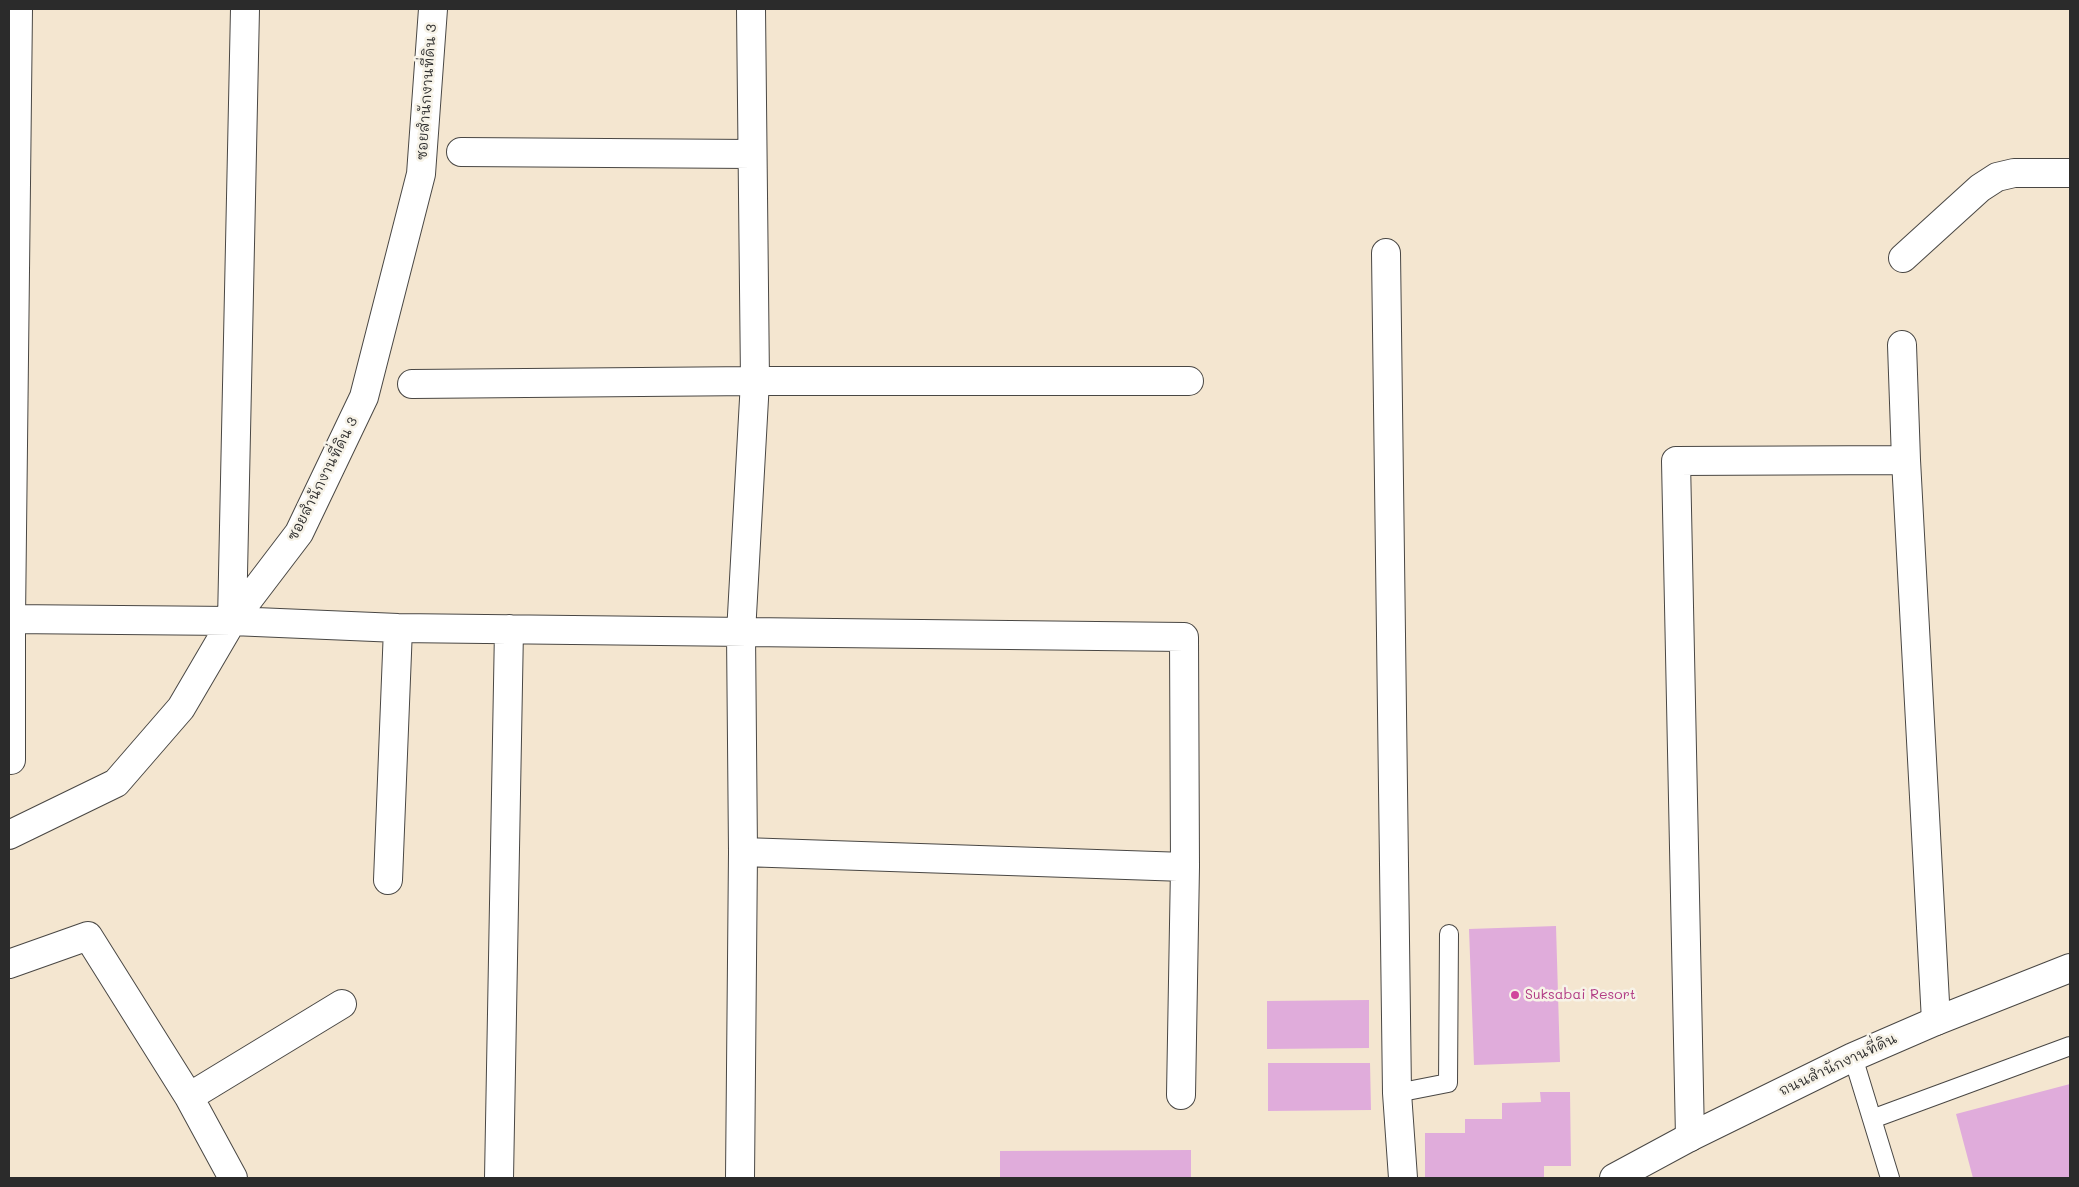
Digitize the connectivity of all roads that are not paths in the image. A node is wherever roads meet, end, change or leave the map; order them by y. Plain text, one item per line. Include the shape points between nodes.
1 (18, 9) edge
2 (245, 9) edge
3 (432, 9) edge
4 (751, 9) edge
5 (461, 152) dead end
6 (752, 154) junction
7 (2070, 173) edge
8 (1386, 253) dead end
9 (1904, 258) dead end
10 (1902, 346) dead end
11 (755, 381) junction
12 (1189, 381) dead end
13 (412, 384) dead end
14 (1906, 460) junction
15 (10, 620) edge
16 (232, 621) junction
17 (398, 628) junction
18 (509, 629) junction
19 (741, 633) junction
20 (11, 760) dead end
21 (9, 835) edge
22 (743, 852) junction
23 (1185, 867) junction
24 (388, 880) dead end
25 (1450, 934) dead end
26 (9, 964) edge
27 (2070, 968) edge
28 (342, 1004) dead end
29 (1936, 1021) junction
30 (2070, 1046) edge
31 (1853, 1057) junction
32 (1397, 1093) junction
33 (1181, 1095) dead end
34 (189, 1097) junction
35 (1872, 1119) junction
36 (1690, 1137) junction
37 (234, 1178) edge
38 (498, 1178) edge
39 (740, 1178) edge
40 (1403, 1178) edge
41 (1614, 1178) edge
42 (1890, 1178) edge

1 - 15 street
2 - 16 street
3 - 16 street, ซอยสำนักงานที่ดิน 3 via 421,174 364,396 299,533
4 - 6 street
5 - 6 street
6 - 11 street
7 - 9 street via 2014,173 1997,177 1980,188
8 - 32 street
10 - 14 street
11 - 12 street
11 - 13 street
11 - 19 street
14 - 29 street
14 - 36 street via 1676,461
15 - 16 street
15 - 20 street
16 - 17 street
16 - 21 street, ซอยสำนักงานที่ดิน 3 via 181,708 116,782
17 - 18 street
17 - 24 street
18 - 19 street
18 - 38 street
19 - 22 street
19 - 23 street via 1184,637
22 - 23 street
22 - 39 street
23 - 33 street
25 - 32 lane via 1448,1083
26 - 34 street via 88,936
27 - 29 street, ถนนสำนักงานที่ดิน
28 - 34 street
29 - 31 street, ถนนสำนักงานที่ดิน
30 - 35 lane
31 - 35 lane
31 - 36 street, ถนนสำนักงานที่ดิน
32 - 40 street
34 - 37 street
35 - 42 lane
36 - 41 street, ถนนสำนักงานที่ดิน

